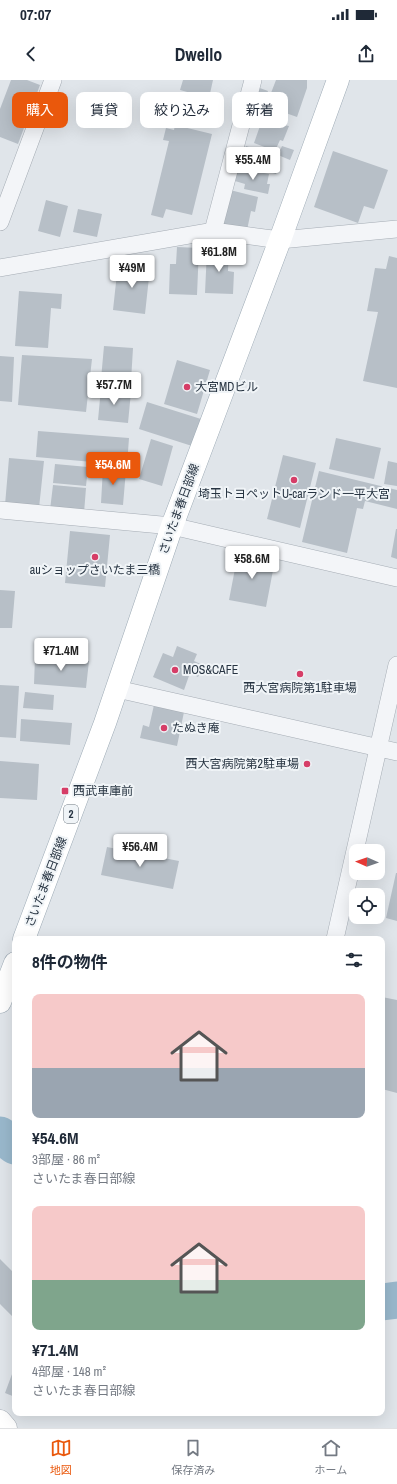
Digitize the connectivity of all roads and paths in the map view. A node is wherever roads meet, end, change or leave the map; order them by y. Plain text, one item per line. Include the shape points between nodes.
1 (53, 80) edge
2 (253, 80) edge
3 (338, 80) edge
4 (0, 222) edge
5 (397, 229) edge
6 (213, 231) junction
7 (280, 240) junction
8 (0, 268) edge
9 (0, 510) edge
10 (172, 526) junction
11 (397, 578) edge
12 (397, 665) edge
13 (117, 690) junction
14 (378, 748) junction
15 (397, 752) edge
16 (25, 936) edge
17 (336, 936) edge
18 (12, 971) edge
19 (0, 1002) edge
20 (0, 1421) edge
21 (6, 1428) edge

1 - 4 street
2 - 6 street
3 - 7 main road, さいたま春日部線 / 2
5 - 7 street
6 - 7 street
6 - 8 street
7 - 10 main road, さいたま春日部線 / 2
9 - 10 street
10 - 11 street
10 - 13 main road, さいたま春日部線 / 2
12 - 14 street
13 - 14 street
13 - 16 main road, さいたま春日部線 / 2
14 - 15 street
14 - 17 street
18 - 19 main road
20 - 21 main road

